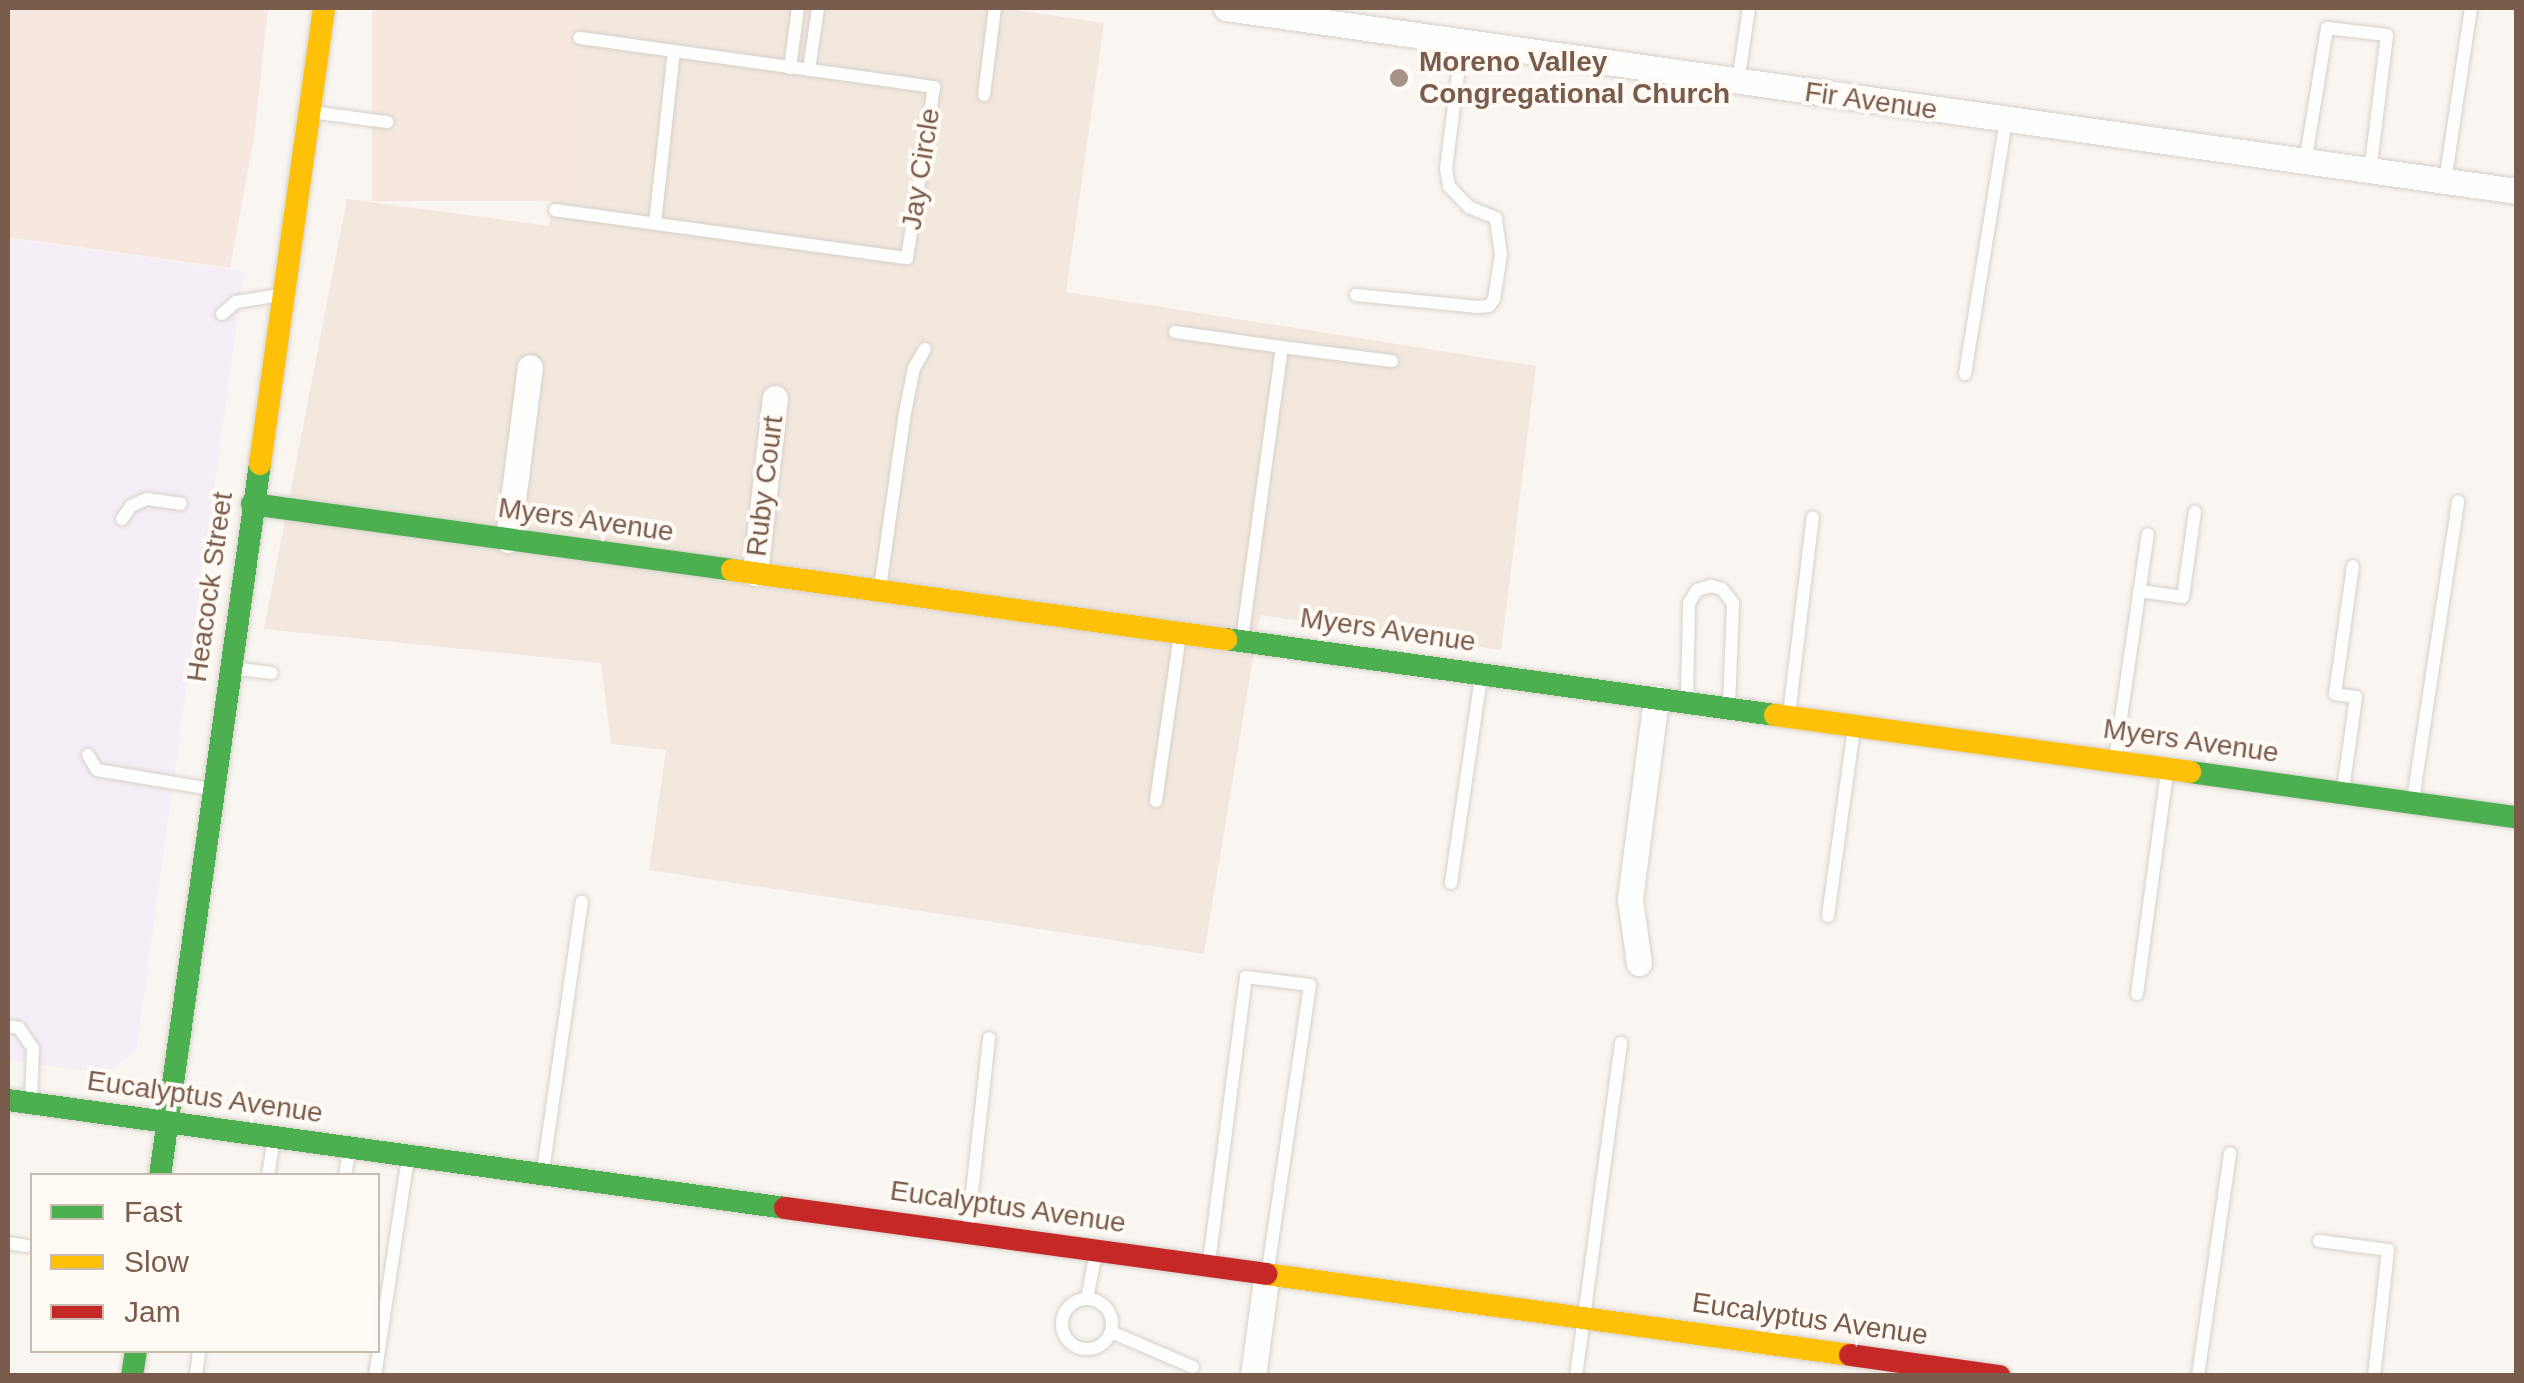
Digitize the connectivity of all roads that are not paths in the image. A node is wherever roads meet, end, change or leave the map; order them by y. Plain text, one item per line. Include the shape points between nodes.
1 (324, 8) edge
2 (798, 8) edge
3 (818, 8) edge
4 (995, 8) edge
5 (1226, 8) edge
6 (1749, 8) edge
7 (2471, 8) edge
8 (579, 38) dead end
9 (1462, 42) junction
10 (674, 51) junction
11 (790, 68) junction
12 (809, 70) junction
13 (1738, 82) junction
14 (984, 96) dead end
15 (308, 112) junction
16 (2006, 120) junction
17 (388, 122) dead end
18 (2305, 164) junction
19 (2370, 172) junction
20 (2445, 182) junction
21 (2516, 191) edge
22 (554, 210) dead end
23 (654, 224) junction
24 (282, 295) junction
25 (1356, 295) dead end
26 (222, 314) dead end
27 (1175, 332) dead end
28 (1282, 348) junction
29 (925, 349) dead end
30 (1392, 361) dead end
31 (530, 367) dead end
32 (1964, 374) dead end
33 (775, 398) dead end
34 (2458, 501) dead end
35 (180, 504) dead end
36 (252, 504) junction
37 (2195, 512) dead end
38 (1813, 517) dead end
39 (122, 519) dead end
40 (2148, 534) dead end
41 (508, 540) junction
42 (2352, 566) dead end
43 (755, 573) junction
44 (879, 590) junction
45 (2140, 591) junction
46 (1180, 632) junction
47 (1242, 640) junction
48 (230, 668) junction
49 (272, 674) dead end
50 (1482, 674) junction
51 (1656, 698) junction
52 (1687, 702) junction
53 (1728, 708) junction
54 (1788, 716) junction
55 (1854, 725) junction
56 (88, 755) dead end
57 (2115, 761) junction
58 (2167, 768) junction
59 (213, 789) junction
60 (2342, 792) junction
61 (1156, 801) dead end
62 (2412, 802) junction
63 (2516, 817) edge
64 (1451, 882) dead end
65 (582, 902) dead end
66 (1828, 916) dead end
67 (1639, 963) dead end
68 (2137, 994) dead end
69 (8, 1026) edge
70 (990, 1038) dead end
71 (1621, 1044) dead end
72 (19, 1102) edge
73 (168, 1123) junction
74 (275, 1138) junction
75 (349, 1148) junction
76 (2230, 1153) dead end
77 (408, 1156) junction
78 (160, 1173) edge
79 (269, 1173) edge
80 (345, 1173) edge
81 (543, 1174) junction
82 (968, 1232) junction
83 (2319, 1241) dead end
84 (8, 1243) edge
85 (27, 1246) dead end
86 (1096, 1249) junction
87 (1209, 1265) junction
88 (1267, 1272) junction
89 (1087, 1299) junction
90 (1584, 1317) junction
91 (1111, 1332) junction
92 (380, 1337) edge
93 (1194, 1368) dead end
94 (1890, 1368) edge
95 (1253, 1376) edge
96 (1576, 1376) edge
97 (2000, 1376) edge
98 (2198, 1376) edge
99 (2374, 1376) edge

1 - 15 street, Heacock Street
2 - 11 lane
3 - 12 lane
4 - 14 lane
5 - 9 street, Fir Avenue
6 - 13 lane
7 - 20 lane
8 - 10 lane, Jay Circle
9 - 13 street, Fir Avenue
9 - 25 lane via 1446,169 1449,186 1469,207 1496,218 1494,299 1478,307
10 - 11 lane, Jay Circle
10 - 23 lane
11 - 12 lane, Jay Circle
12 - 23 lane, Jay Circle via 934,87 907,258
13 - 16 street, Fir Avenue
15 - 17 lane
15 - 24 street, Heacock Street
16 - 18 street, Fir Avenue
16 - 32 lane
18 - 19 street, Fir Avenue
18 - 19 lane via 2327,28 2372,33 2386,35
19 - 20 street, Fir Avenue
20 - 21 street, Fir Avenue
22 - 23 lane, Jay Circle
24 - 26 lane via 236,302
24 - 36 street, Heacock Street
27 - 28 lane
28 - 30 lane
28 - 47 lane
29 - 44 lane via 905,414
31 - 41 street
33 - 43 street, Ruby Court
34 - 62 lane
35 - 39 lane via 147,499
36 - 41 street, Myers Avenue
36 - 48 street, Heacock Street
37 - 45 lane via 2183,597
38 - 54 lane
40 - 45 lane
41 - 43 street, Myers Avenue
42 - 60 lane via 2335,694 2356,697
43 - 44 street, Myers Avenue
44 - 46 street, Myers Avenue
45 - 57 lane
46 - 47 street, Myers Avenue
46 - 61 lane
47 - 50 street, Myers Avenue
48 - 49 lane
48 - 59 street, Heacock Street
50 - 51 street, Myers Avenue
50 - 64 lane
51 - 52 street, Myers Avenue
51 - 67 street via 1630,899
52 - 53 street, Myers Avenue
52 - 53 lane via 1689,603 1696,590 1711,586 1734,604
53 - 54 street, Myers Avenue
54 - 55 street, Myers Avenue
55 - 57 street, Myers Avenue
55 - 66 lane
56 - 59 lane via 97,770
57 - 58 street, Myers Avenue
58 - 60 street, Myers Avenue
58 - 68 lane
59 - 73 street, Heacock Street
60 - 62 street, Myers Avenue
62 - 63 street, Myers Avenue
65 - 81 lane
69 - 72 lane via 20,1028 33,1049
70 - 82 lane
71 - 90 lane
72 - 73 street, Eucalyptus Avenue
73 - 74 street, Eucalyptus Avenue
73 - 78 street, Heacock Street
74 - 75 street, Eucalyptus Avenue
74 - 79 lane
75 - 77 street, Eucalyptus Avenue
75 - 80 lane
76 - 98 lane
77 - 81 street, Eucalyptus Avenue
77 - 92 lane
81 - 82 street, Eucalyptus Avenue
82 - 86 street, Eucalyptus Avenue
83 - 99 lane via 2388,1250
84 - 85 lane
86 - 87 street, Eucalyptus Avenue
86 - 89 lane
87 - 88 street, Eucalyptus Avenue
87 - 88 lane via 1246,977 1310,985
88 - 90 street, Eucalyptus Avenue
88 - 95 street
89 - 91 lane via 1107,1310
89 - 91 lane via 1066,1312 1065,1336 1077,1347 1094,1348
90 - 94 street, Eucalyptus Avenue
90 - 96 lane
91 - 93 lane
94 - 97 street, Eucalyptus Avenue

